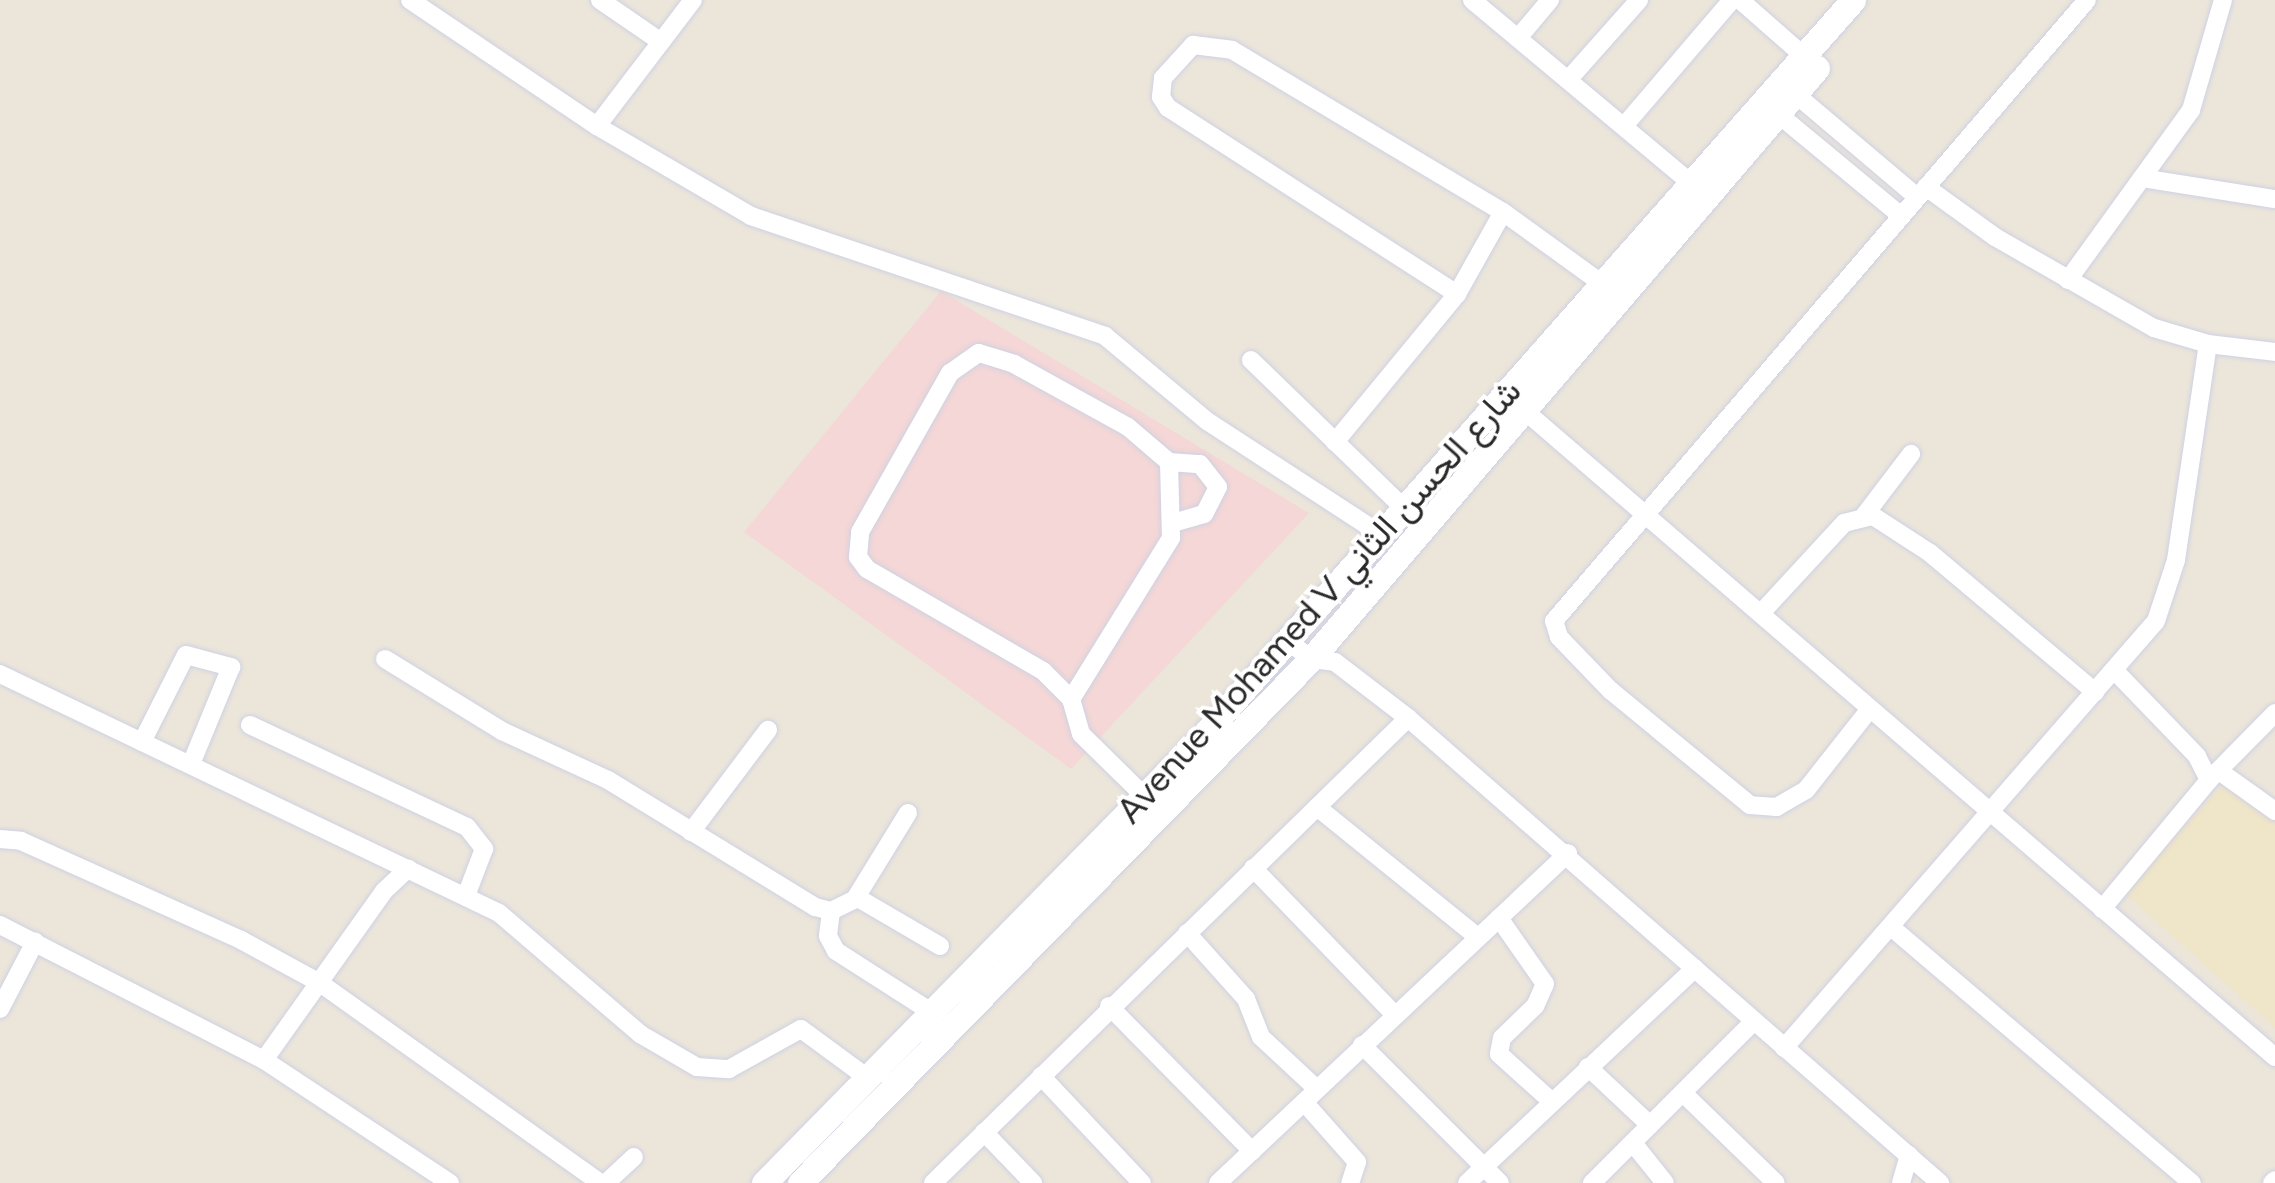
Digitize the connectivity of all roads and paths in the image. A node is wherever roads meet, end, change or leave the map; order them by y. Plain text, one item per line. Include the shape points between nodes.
1 (410, 0) edge
2 (600, 0) edge
3 (693, 0) edge
4 (1472, 0) edge
5 (1550, 0) edge
6 (1639, 0) edge
7 (1732, 0) edge
8 (1740, 0) edge
9 (1853, 0) edge
10 (1874, 0) edge
11 (2087, 0) edge
12 (2222, 0) edge
13 (1518, 38) junction
14 (661, 42) junction
15 (1805, 56) junction
16 (1568, 80) junction
17 (1780, 98) junction
18 (597, 126) junction
19 (1624, 126) junction
20 (2142, 178) junction
21 (1692, 184) junction
22 (1921, 192) junction
23 (2275, 199) edge
24 (1504, 212) junction
25 (1900, 215) junction
26 (2068, 280) junction
27 (1604, 285) junction
28 (1458, 294) junction
29 (2208, 344) junction
30 (2275, 352) edge
31 (1251, 360) dead end
32 (1506, 394) junction
33 (1525, 413) junction
34 (1336, 442) junction
35 (1910, 454) dead end
36 (1169, 462) junction
37 (1405, 509) junction
38 (1641, 513) junction
39 (1864, 516) junction
40 (1172, 524) junction
41 (1382, 535) junction
42 (1762, 612) junction
43 (1306, 620) junction
44 (1288, 641) junction
45 (1324, 654) junction
46 (385, 659) dead end
47 (2115, 672) junction
48 (0, 674) edge
49 (2095, 692) junction
50 (1071, 699) junction
51 (1869, 710) junction
52 (2275, 713) edge
53 (1408, 718) junction
54 (250, 724) dead end
55 (768, 730) dead end
56 (142, 742) junction
57 (191, 764) junction
58 (2214, 776) junction
59 (1317, 807) junction
60 (1144, 808) junction
61 (2275, 811) edge
62 (908, 813) dead end
63 (1989, 815) junction
64 (691, 832) junction
65 (0, 840) edge
66 (1568, 852) junction
67 (1253, 868) junction
68 (408, 869) junction
69 (466, 896) junction
70 (855, 899) junction
71 (2102, 910) junction
72 (831, 911) junction
73 (1498, 918) junction
74 (0, 925) edge
75 (1891, 927) junction
76 (1187, 932) junction
77 (1475, 936) junction
78 (35, 942) junction
79 (940, 946) dead end
80 (1696, 968) junction
81 (320, 984) junction
82 (1109, 1006) junction
83 (0, 1009) edge
84 (933, 1013) junction
85 (1394, 1014) junction
86 (1753, 1022) junction
87 (1362, 1045) junction
88 (1784, 1048) junction
89 (2275, 1057) edge
90 (264, 1060) junction
91 (1588, 1067) junction
92 (1040, 1076) junction
93 (869, 1079) junction
94 (1683, 1093) junction
95 (1310, 1096) junction
96 (1551, 1101) junction
97 (1650, 1126) junction
98 (984, 1132) junction
99 (1632, 1143) junction
100 (1252, 1150) junction
101 (1909, 1155) junction
102 (634, 1157) dead end
103 (1484, 1166) junction
104 (769, 1181) edge
105 (450, 1183) edge
106 (603, 1183) edge
107 (800, 1183) edge
108 (933, 1183) edge
109 (1033, 1183) edge
110 (1142, 1183) edge
111 (1218, 1183) edge
112 (1350, 1183) edge
113 (1468, 1183) edge
114 (1500, 1183) edge
115 (1592, 1183) edge
116 (1664, 1183) edge
117 (1776, 1183) edge
118 (1901, 1183) edge
119 (1940, 1183) edge
120 (2192, 1183) edge

1 - 18 street
2 - 14 street
3 - 14 street
4 - 13 street
5 - 13 street
6 - 16 street
7 - 19 street
8 - 15 street
9 - 15 main road, Avenue Mohamed V شارع الحسن الثاني
10 - 17 main road, Avenue Mohamed V شارع الحسن الثاني
11 - 22 street
12 - 20 street via 2204,83
13 - 16 street
14 - 18 street
15 - 17 main road, Avenue Mohamed V شارع الحسن الثاني
16 - 19 street
17 - 21 main road, Avenue Mohamed V شارع الحسن الثاني
17 - 22 street
17 - 25 street
17 - 33 main road, Avenue Mohamed V شارع الحسن الثاني
18 - 41 street via 774,226 1014,310 1091,328 1207,421
19 - 21 street
20 - 23 street
20 - 26 street
21 - 27 main road, Avenue Mohamed V شارع الحسن الثاني
22 - 25 street
22 - 26 street
24 - 27 street
24 - 28 street
24 - 28 street via 1232,50 1193,45 1164,78 1161,97 1168,108
25 - 38 street
26 - 29 street via 2154,328
27 - 32 main road, Avenue Mohamed V شارع الحسن الثاني
28 - 34 street
29 - 30 street
29 - 47 street via 2169,591 2150,630
31 - 34 street
32 - 33 street
32 - 37 main road, Avenue Mohamed V شارع الحسن الثاني
33 - 38 street
33 - 45 main road, Avenue Mohamed V شارع الحسن الثاني
34 - 37 street
35 - 39 street
36 - 40 street
36 - 40 street via 1200,464 1218,487 1204,514
36 - 50 street via 1128,427 1014,364 979,353 950,374 855,544 867,569 1043,670
37 - 41 main road, Avenue Mohamed V شارع الحسن الثاني
38 - 42 street
38 - 51 street via 1553,624 1634,712 1738,800 1770,808 1806,790
39 - 42 street via 1844,523
39 - 49 street via 1906,534
40 - 50 street via 1170,538
41 - 43 main road, Avenue Mohamed V شارع الحسن الثاني
42 - 51 street
43 - 44 main road, Avenue Mohamed V شارع الحسن الثاني
43 - 45 street
44 - 45 street
44 - 60 main road, Avenue Mohamed V شارع الحسن الثاني
45 - 53 street
45 - 60 main road, Avenue Mohamed V شارع الحسن الثاني
46 - 64 street via 502,731 608,780
47 - 49 street
47 - 58 street
48 - 56 street
49 - 63 street
50 - 60 street via 1081,734
51 - 63 street
52 - 58 street
53 - 59 street
53 - 66 street
54 - 69 street via 467,827 484,849
55 - 64 street
56 - 57 street
56 - 57 street via 186,654 230,667
57 - 68 street
58 - 61 street
58 - 71 street
59 - 67 street
59 - 77 street
60 - 84 main road, Avenue Mohamed V شارع الحسن الثاني
60 - 107 main road, Avenue Mohamed V شارع الحسن الثاني
62 - 70 street
63 - 71 street
63 - 75 street
64 - 72 street
65 - 81 street via 21,841 241,940
66 - 73 street
66 - 80 street
67 - 76 street
67 - 85 street
68 - 69 street
68 - 81 street via 384,891
69 - 93 street via 513,921 617,1016 697,1067 729,1070 785,1032 801,1029
70 - 72 street
70 - 79 street
71 - 89 street
72 - 84 street via 828,936 836,951
73 - 77 street
73 - 96 street via 1545,984 1535,1006 1502,1038 1499,1054
74 - 78 street
75 - 88 street
75 - 120 street
76 - 82 street
76 - 95 street via 1237,986 1261,1037
77 - 85 street
78 - 83 street
78 - 90 street
80 - 86 street
80 - 91 street
81 - 90 street
81 - 106 street
82 - 92 street
82 - 100 street
84 - 93 main road, Avenue Mohamed V شارع الحسن الثاني
85 - 87 street
86 - 88 street
86 - 94 street
87 - 95 street
87 - 103 street
88 - 101 street
90 - 105 street
91 - 96 street
91 - 97 street
92 - 98 street
92 - 110 street
93 - 104 main road, Avenue Mohamed V شارع الحسن الثاني
94 - 97 street
94 - 117 street
95 - 100 street
95 - 112 street via 1357,1162
96 - 103 street
97 - 99 street
98 - 108 street
98 - 109 street
99 - 115 street
99 - 116 street
100 - 111 street
101 - 118 street
101 - 119 street
102 - 106 street
103 - 113 street
103 - 114 street

